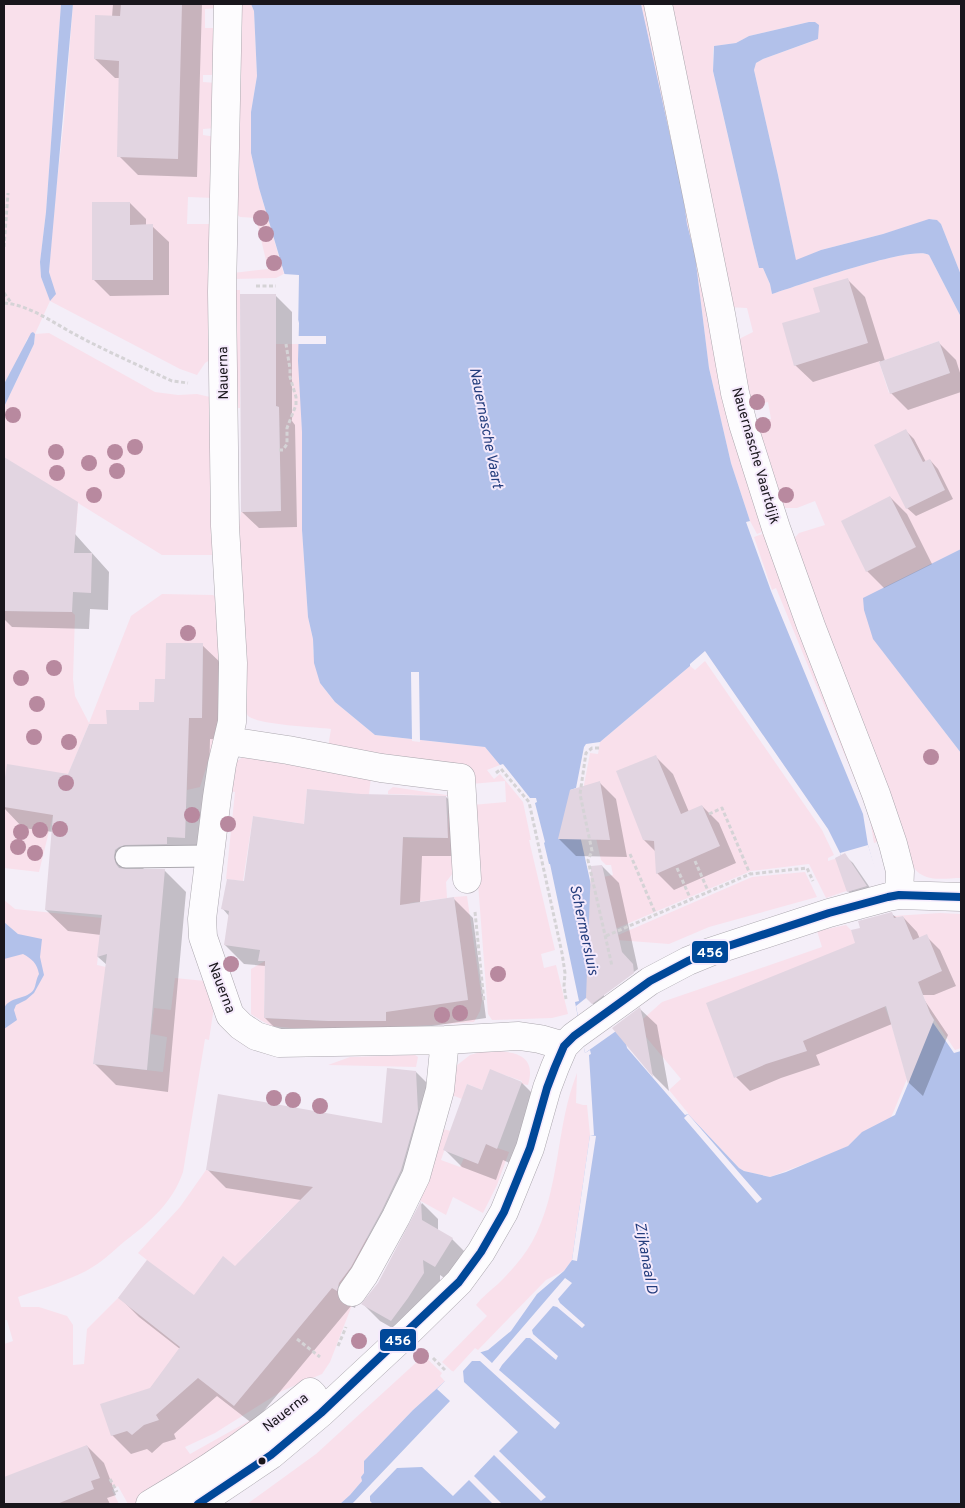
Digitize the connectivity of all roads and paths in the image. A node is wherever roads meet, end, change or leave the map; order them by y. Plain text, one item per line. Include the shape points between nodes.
1 (228, 4) edge
2 (658, 4) edge
3 (8, 194) dead end
4 (4, 247) edge
5 (4, 292) edge
6 (4, 303) edge
7 (12, 304) junction
8 (286, 344) dead end
9 (224, 383) junction
10 (279, 450) dead end
11 (228, 741) junction
12 (599, 748) dead end
13 (492, 776) dead end
14 (709, 814) dead end
15 (630, 854) dead end
16 (210, 856) junction
17 (126, 857) dead end
18 (695, 861) dead end
19 (677, 868) dead end
20 (809, 873) dead end
21 (750, 874) junction
22 (467, 879) dead end
23 (709, 893) junction
24 (894, 896) junction
25 (961, 897) edge
26 (691, 900) junction
27 (475, 911) dead end
28 (656, 915) junction
29 (606, 936) junction
30 (562, 953) dead end
31 (640, 988) junction
32 (486, 1038) junction
33 (445, 1040) junction
34 (569, 1041) junction
35 (352, 1292) dead end
36 (297, 1339) dead end
37 (302, 1342) dead end
38 (110, 1480) dead end
39 (115, 1488) dead end
40 (150, 1504) edge
41 (160, 1504) edge
42 (198, 1504) edge

1 - 9 street, Nauerna via 222,285
2 - 24 street, Nauernasche Vaartdijk via 722,314 735,394 776,528 894,844 900,871
3 - 4 path
5 - 7 path
6 - 7 path
7 - 9 path via 172,381
8 - 10 path via 296,404 287,428 286,447
9 - 11 street, Nauerna via 226,526 233,663 232,722
11 - 16 street, Nauerna
11 - 22 street via 381,768 461,778
12 - 29 path via 592,748 586,753 580,794 592,851 588,860
13 - 30 path via 501,769 529,802
14 - 21 path via 722,808
15 - 28 path
16 - 17 lane
16 - 33 street, Nauerna via 202,918 203,937 230,1015 241,1026 256,1036 279,1043
18 - 23 path
19 - 26 path
20 - 21 path via 807,868
21 - 23 path
23 - 26 path
24 - 25 street
24 - 31 street via 852,906 710,952
26 - 28 path
27 - 32 path
28 - 29 path
29 - 31 path via 614,972
31 - 34 street
32 - 33 street, Nauerna
32 - 34 street, Nauerna via 519,1036
33 - 35 street via 440,1090 416,1176
34 - 42 street, Nauerna via 547,1088 530,1148 504,1212 459,1282 315,1418 271,1455
36 - 37 path
38 - 39 path
40 - 41 street, Nauerna via 218,1463 310,1392 313,1395 260,1440

